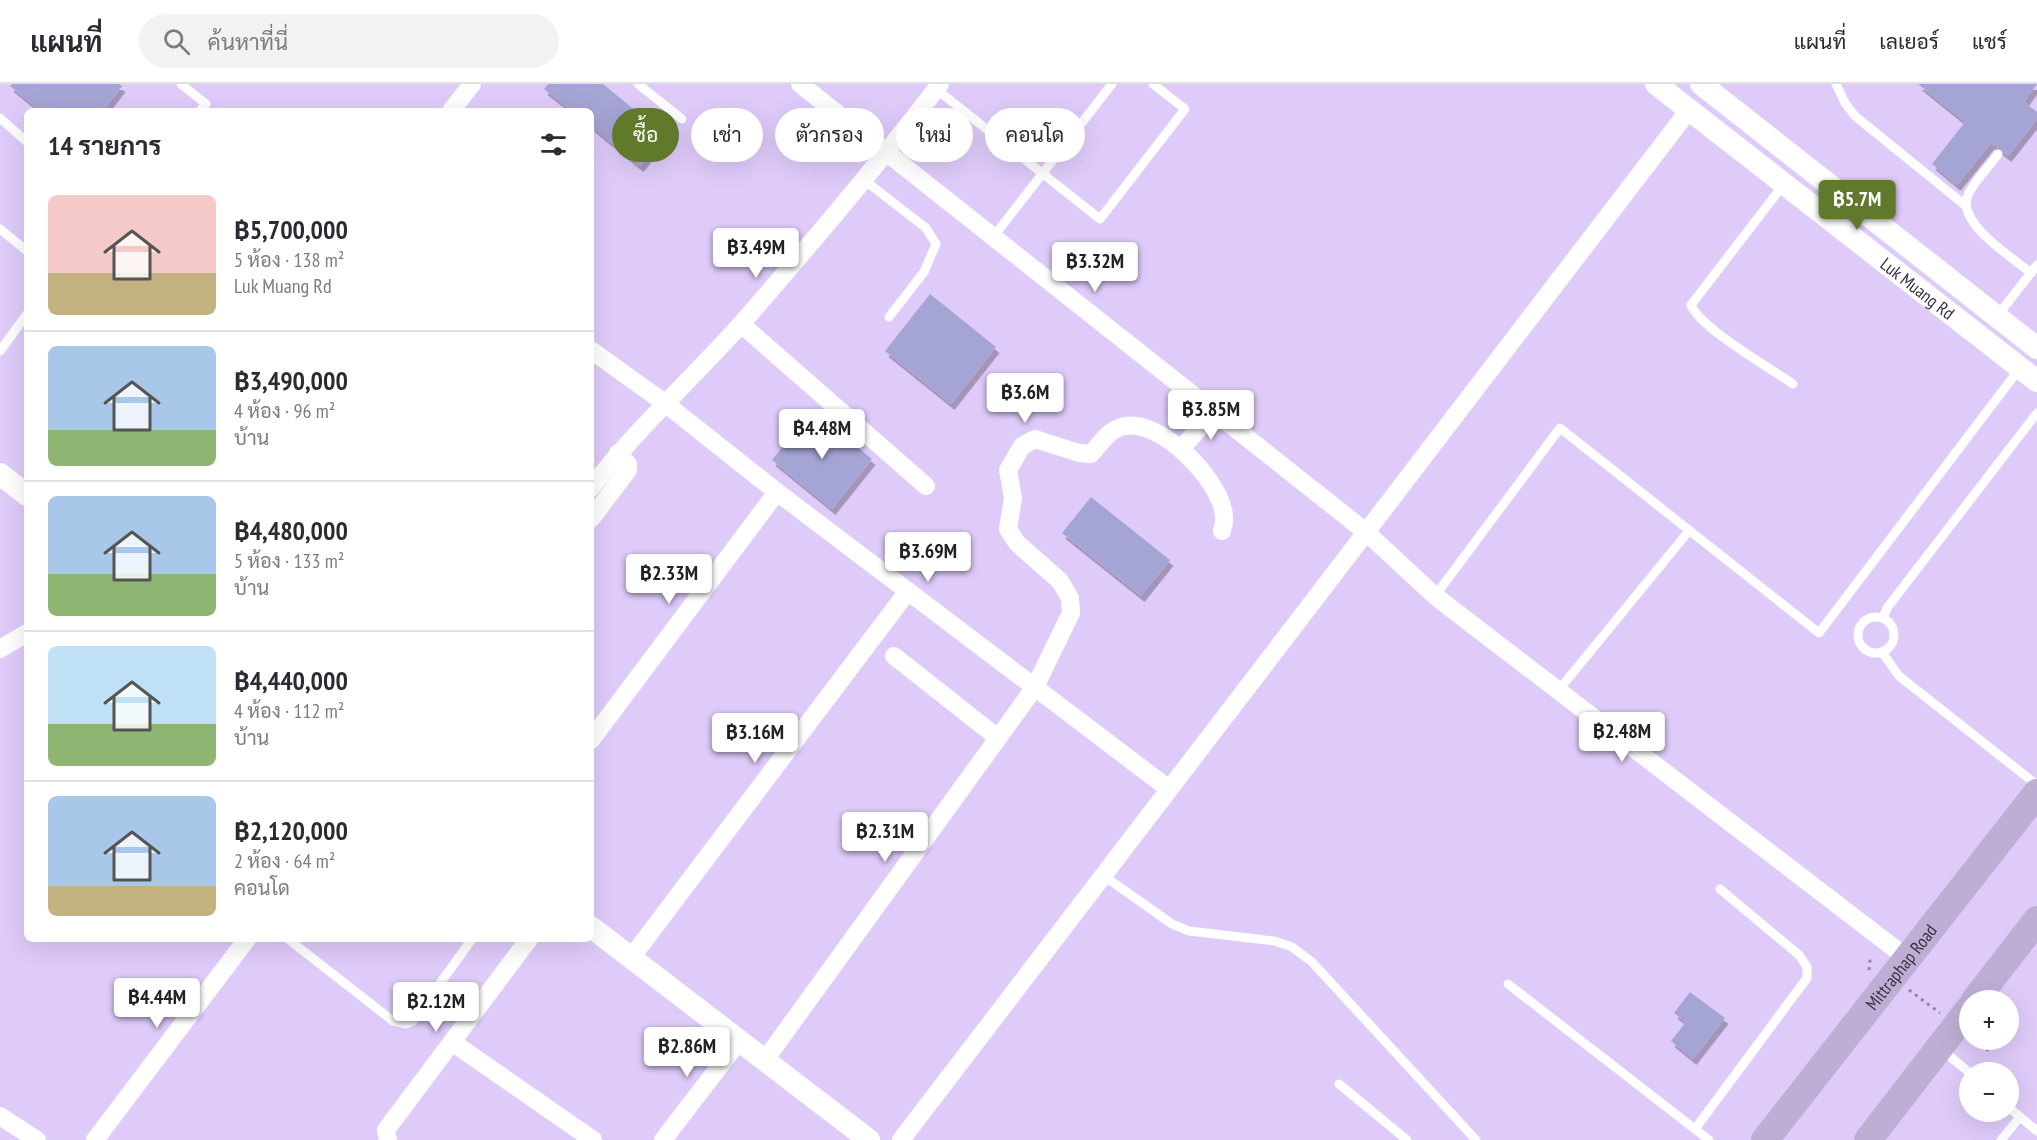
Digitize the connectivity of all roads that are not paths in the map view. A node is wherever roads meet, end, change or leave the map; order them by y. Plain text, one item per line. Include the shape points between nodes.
1 (181, 84) edge
2 (472, 84) edge
3 (638, 84) edge
4 (800, 84) edge
5 (1112, 84) edge
6 (1153, 84) edge
7 (1656, 84) edge
8 (1687, 84) edge
9 (1701, 84) edge
10 (1836, 84) edge
11 (938, 87) edge
12 (203, 108) edge
13 (453, 108) edge
14 (1689, 110) junction
15 (0, 118) edge
16 (682, 119) dead end
17 (24, 139) edge
18 (887, 153) junction
19 (1998, 154) dead end
20 (1042, 173) junction
21 (864, 180) junction
22 (1784, 184) junction
23 (1966, 206) junction
24 (0, 229) edge
25 (994, 236) junction
26 (24, 249) edge
27 (2037, 265) edge
28 (2031, 273) junction
29 (1998, 315) junction
30 (889, 317) dead end
31 (24, 318) edge
32 (741, 324) junction
33 (2037, 348) edge
34 (0, 351) edge
35 (594, 352) edge
36 (2029, 375) edge
37 (1793, 384) dead end
38 (666, 404) junction
39 (1214, 411) junction
40 (2037, 413) edge
41 (1181, 449) junction
42 (618, 453) junction
43 (0, 474) edge
44 (594, 484) edge
45 (926, 486) dead end
46 (777, 492) junction
47 (24, 493) edge
48 (594, 515) edge
49 (1222, 531) dead end
50 (1366, 532) junction
51 (1688, 532) junction
52 (908, 591) junction
53 (1435, 596) junction
54 (1883, 618) junction
55 (24, 635) edge
56 (0, 649) edge
57 (1882, 652) junction
58 (894, 656) dead end
59 (1035, 687) junction
60 (1558, 691) junction
61 (594, 736) edge
62 (998, 738) junction
63 (2037, 785) edge
64 (1170, 789) junction
65 (2037, 794) edge
66 (1104, 876) junction
67 (1720, 889) dead end
68 (2037, 920) edge
69 (594, 929) edge
70 (245, 942) edge
71 (292, 942) edge
72 (470, 942) edge
73 (527, 942) edge
74 (631, 958) junction
75 (1907, 958) junction
76 (1508, 984) dead end
77 (1983, 990) edge
78 (1959, 1022) edge
79 (739, 1041) junction
80 (452, 1042) junction
81 (1939, 1047) junction
82 (765, 1060) junction
83 (1959, 1064) edge
84 (1339, 1084) dead end
85 (0, 1116) edge
86 (2020, 1117) joint
87 (1695, 1129) junction
88 (2037, 1131) edge
89 (37, 1140) edge
90 (95, 1140) edge
91 (388, 1140) edge
92 (593, 1140) edge
93 (663, 1140) edge
94 (869, 1140) edge
95 (901, 1140) edge
96 (1407, 1140) edge
97 (1476, 1140) edge
98 (1709, 1140) edge
99 (1765, 1140) edge
100 (1868, 1140) edge
101 (2001, 1140) edge

1 - 12 lane via 206,104
2 - 13 street
3 - 16 lane
4 - 18 street
5 - 20 lane
6 - 20 lane via 1185,109 1100,219
7 - 14 street, Luk Muang Rd
8 - 14 street
9 - 29 street, Luk Muang Rd
10 - 23 lane via 1855,116
11 - 18 street
11 - 20 lane
14 - 22 street, Luk Muang Rd
14 - 50 street
15 - 17 lane
18 - 21 street
18 - 25 street
19 - 23 lane via 1968,195
20 - 25 lane
21 - 30 lane via 926,228 936,244 924,272
21 - 32 street
22 - 36 street, Luk Muang Rd
22 - 37 lane via 1691,305 1695,314 1712,328
23 - 28 lane via 1978,229
24 - 26 lane
25 - 39 street
27 - 28 lane
28 - 29 lane
29 - 33 street, Luk Muang Rd
31 - 34 lane
32 - 38 street
32 - 45 street
35 - 38 street
36 - 51 lane via 1819,633
38 - 42 street
38 - 46 street
39 - 41 street
39 - 50 street
40 - 54 lane
41 - 49 street via 1211,484 1224,517
41 - 59 street via 1149,429 1132,425 1109,433 1091,454 1035,439 1022,446 1013,459 1008,470 1013,498 1008,530 1060,581 1070,598 1071,613
42 - 44 street
42 - 48 street via 628,464 628,470
43 - 47 street
46 - 52 street
46 - 61 street
50 - 53 street
50 - 64 street
51 - 53 lane via 1560,428
51 - 60 lane
52 - 59 street
52 - 74 street
53 - 60 street
54 - 57 lane via 1892,625 1894,638
54 - 57 lane via 1863,622 1857,637 1865,650
55 - 56 street
57 - 63 lane via 1899,676
58 - 62 street
59 - 62 street
59 - 64 street
60 - 75 street
62 - 82 street
64 - 66 street
65 - 75 main road, Mittraphap Road
66 - 95 street
66 - 97 lane via 1172,924 1189,931 1274,941 1292,947 1312,962
67 - 87 lane via 1799,955 1807,966 1807,978
68 - 77 main road
69 - 74 street
70 - 90 street
71 - 72 lane via 393,1021 406,1024
73 - 80 street
74 - 79 street
75 - 99 main road, Mittraphap Road
76 - 87 lane
78 - 81 main road
79 - 82 street
79 - 93 street
80 - 91 street via 386,1130
80 - 92 street
81 - 83 lane
81 - 100 main road
82 - 94 street
84 - 96 lane
85 - 89 street
86 - 88 lane
86 - 101 lane
87 - 98 lane

